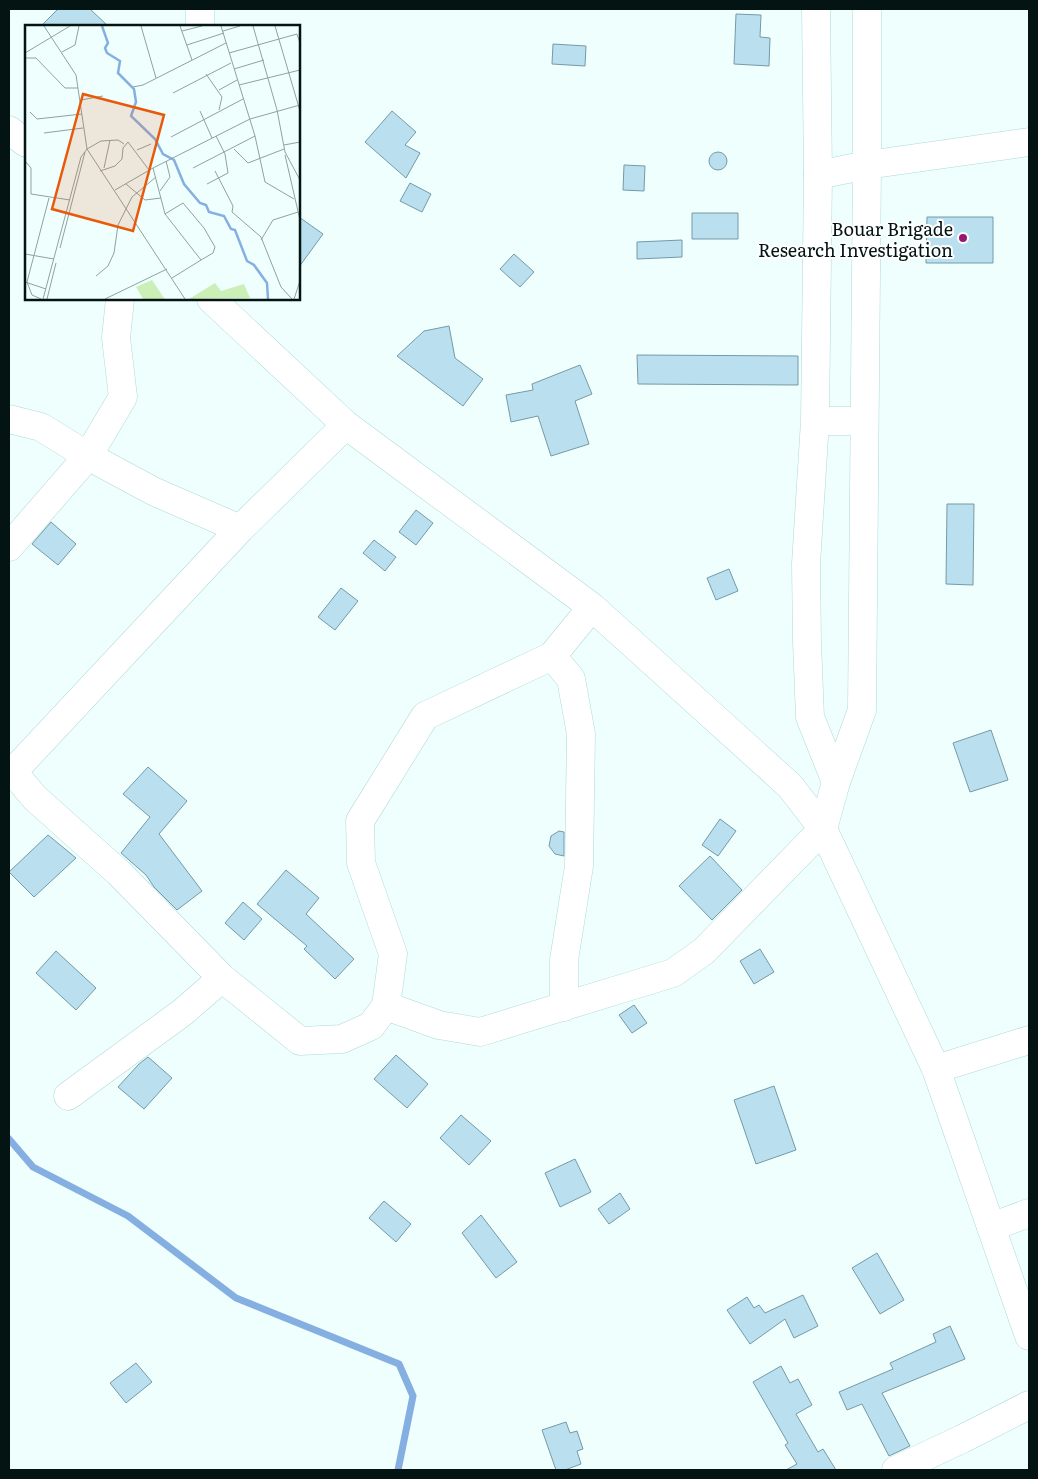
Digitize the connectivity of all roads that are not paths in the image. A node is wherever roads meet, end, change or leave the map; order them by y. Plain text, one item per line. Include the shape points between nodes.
1 (200, 9) edge
2 (816, 9) edge
3 (867, 9) edge
4 (200, 25) edge
5 (9, 130) edge
6 (25, 142) edge
7 (1029, 142) edge
8 (867, 165) junction
9 (818, 175) junction
10 (120, 300) edge
11 (212, 300) edge
12 (9, 419) edge
13 (815, 420) junction
14 (864, 422) junction
15 (346, 425) junction
16 (88, 456) junction
17 (240, 529) junction
18 (9, 547) edge
19 (592, 607) junction
20 (552, 656) junction
21 (11, 774) edge
22 (836, 782) junction
23 (822, 828) junction
24 (222, 978) junction
25 (386, 1006) junction
26 (564, 1007) junction
27 (1029, 1040) edge
28 (936, 1069) junction
29 (68, 1096) dead end
30 (1029, 1213) edge
31 (991, 1227) junction
32 (1029, 1336) edge
33 (1029, 1405) edge
34 (896, 1470) edge

1 - 4 street
2 - 9 street
3 - 8 street
5 - 6 street
7 - 8 street
8 - 9 street
8 - 14 street
9 - 13 street
10 - 16 street via 116,338 123,397
11 - 15 street
12 - 16 street via 41,427
13 - 14 street
13 - 22 street via 806,564 810,717
14 - 22 street via 862,710
15 - 17 street
15 - 19 street
16 - 17 street via 153,491
16 - 18 street
17 - 21 street
19 - 20 street
19 - 23 street via 790,786
20 - 25 street via 424,716 360,821 360,863 392,954
20 - 26 street via 570,679 581,734 579,866 564,960
21 - 24 street via 119,873
22 - 23 street
23 - 26 street via 704,951 673,973
23 - 28 street
24 - 25 street via 300,1040 342,1040 371,1026
24 - 29 street via 183,1012
25 - 26 street via 439,1025 480,1032
27 - 28 street
28 - 31 street
30 - 31 street
31 - 32 street
33 - 34 street

